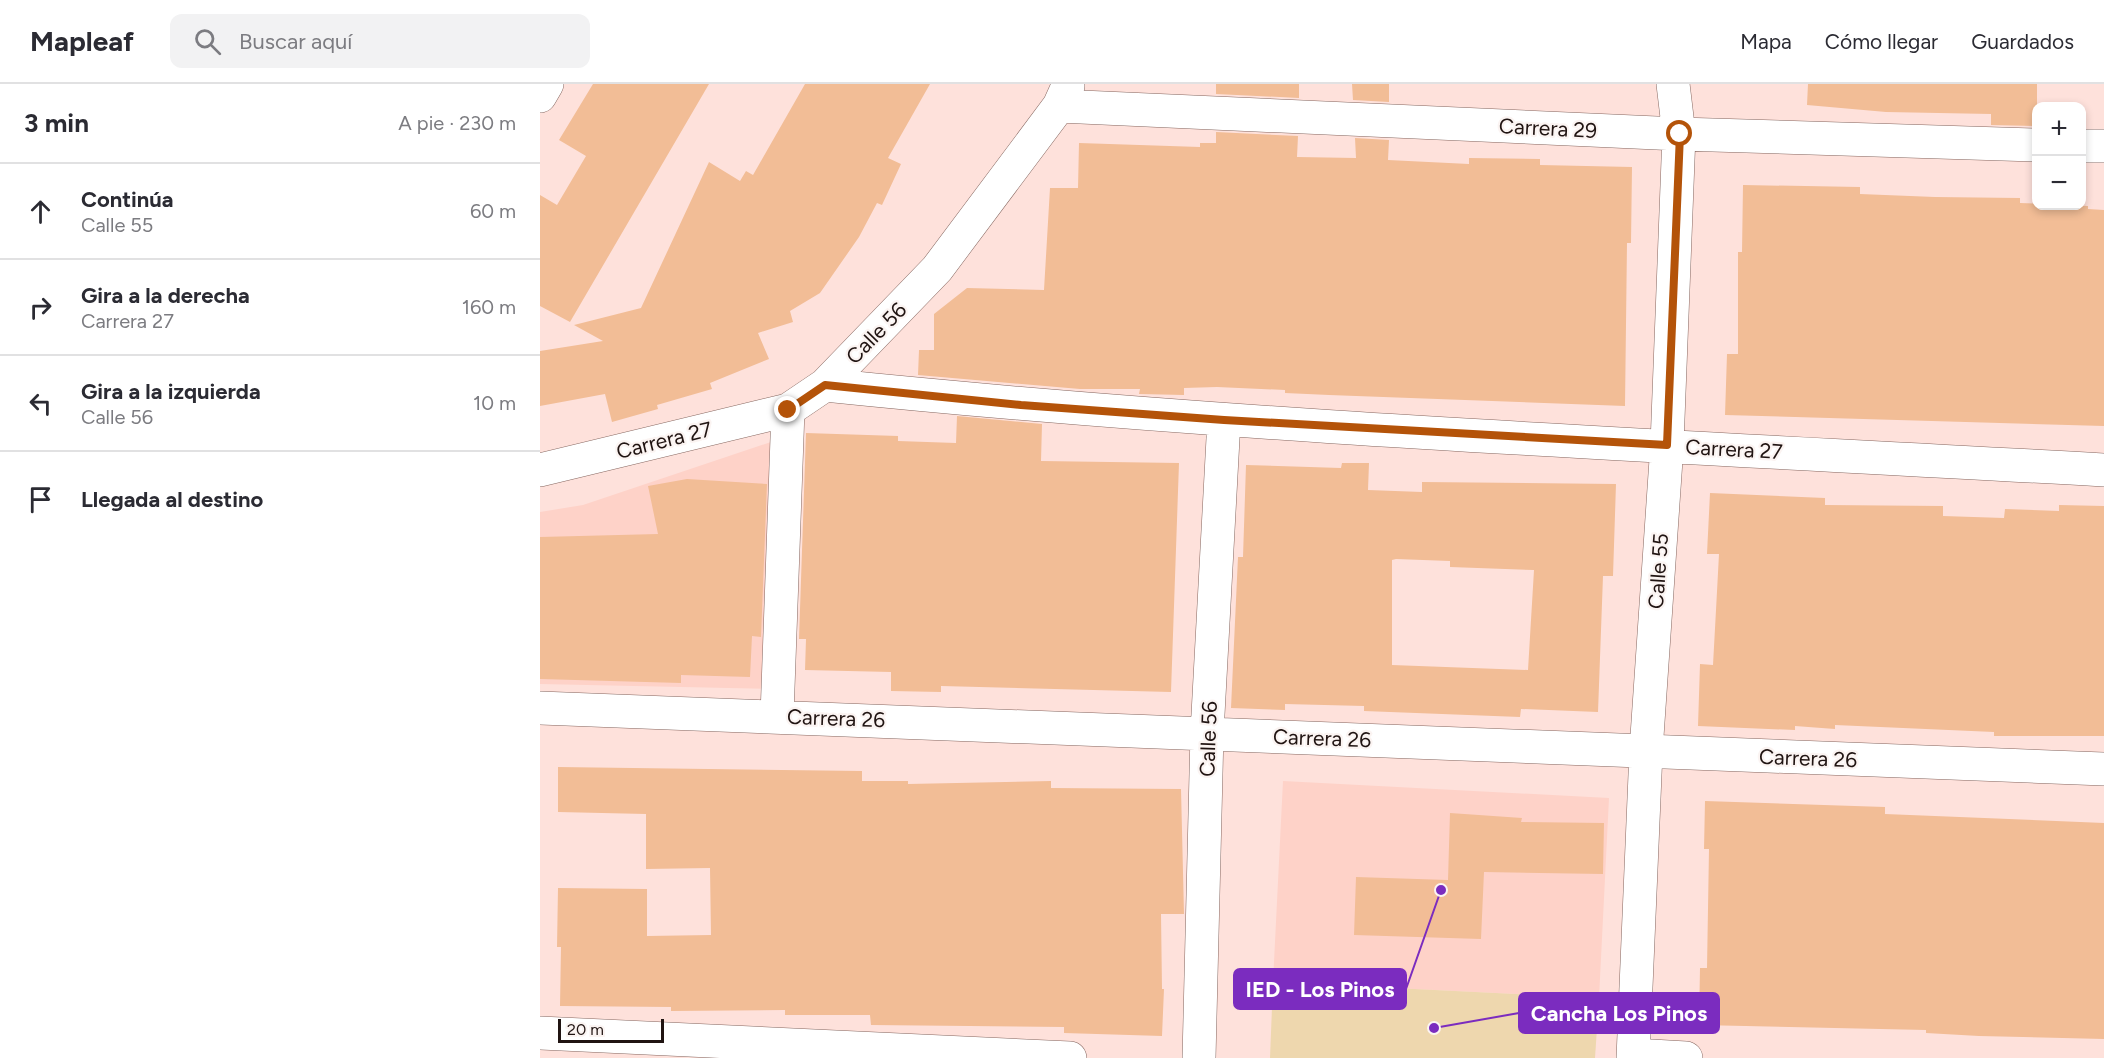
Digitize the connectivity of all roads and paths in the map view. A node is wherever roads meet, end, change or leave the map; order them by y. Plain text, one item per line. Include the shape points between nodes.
1 (547, 84) edge
2 (1673, 84) edge
3 (1064, 95) edge
4 (540, 96) edge
5 (1680, 134) junction
6 (2032, 144) edge
7 (2086, 146) edge
8 (2104, 146) edge
9 (825, 385) junction
10 (788, 410) junction
11 (1224, 420) junction
12 (1667, 445) junction
13 (540, 470) edge
14 (2104, 470) edge
15 (540, 708) edge
16 (777, 716) junction
17 (1207, 733) junction
18 (1646, 751) junction
19 (2104, 769) edge
20 (540, 1033) edge
21 (1634, 1056) edge
22 (1070, 1058) edge
23 (1199, 1058) edge
24 (1686, 1058) edge

1 - 4 street
2 - 5 street, Calle 55
3 - 5 street, Carrera 29
3 - 9 street, Calle 56 via 937,270
5 - 6 street, Carrera 29
5 - 12 street, Calle 55
7 - 8 street
9 - 10 street, Calle 56
9 - 11 street, Carrera 27
10 - 13 street, Carrera 27
10 - 16 street
11 - 12 street, Carrera 27
11 - 17 street, Calle 56
12 - 14 street, Carrera 27
12 - 18 street, Calle 55
15 - 16 street, Carrera 26
16 - 17 street, Carrera 26
17 - 18 street, Carrera 26
17 - 23 street, Calle 56
18 - 19 street, Carrera 26
18 - 21 street, Calle 55
20 - 22 street
21 - 24 street

